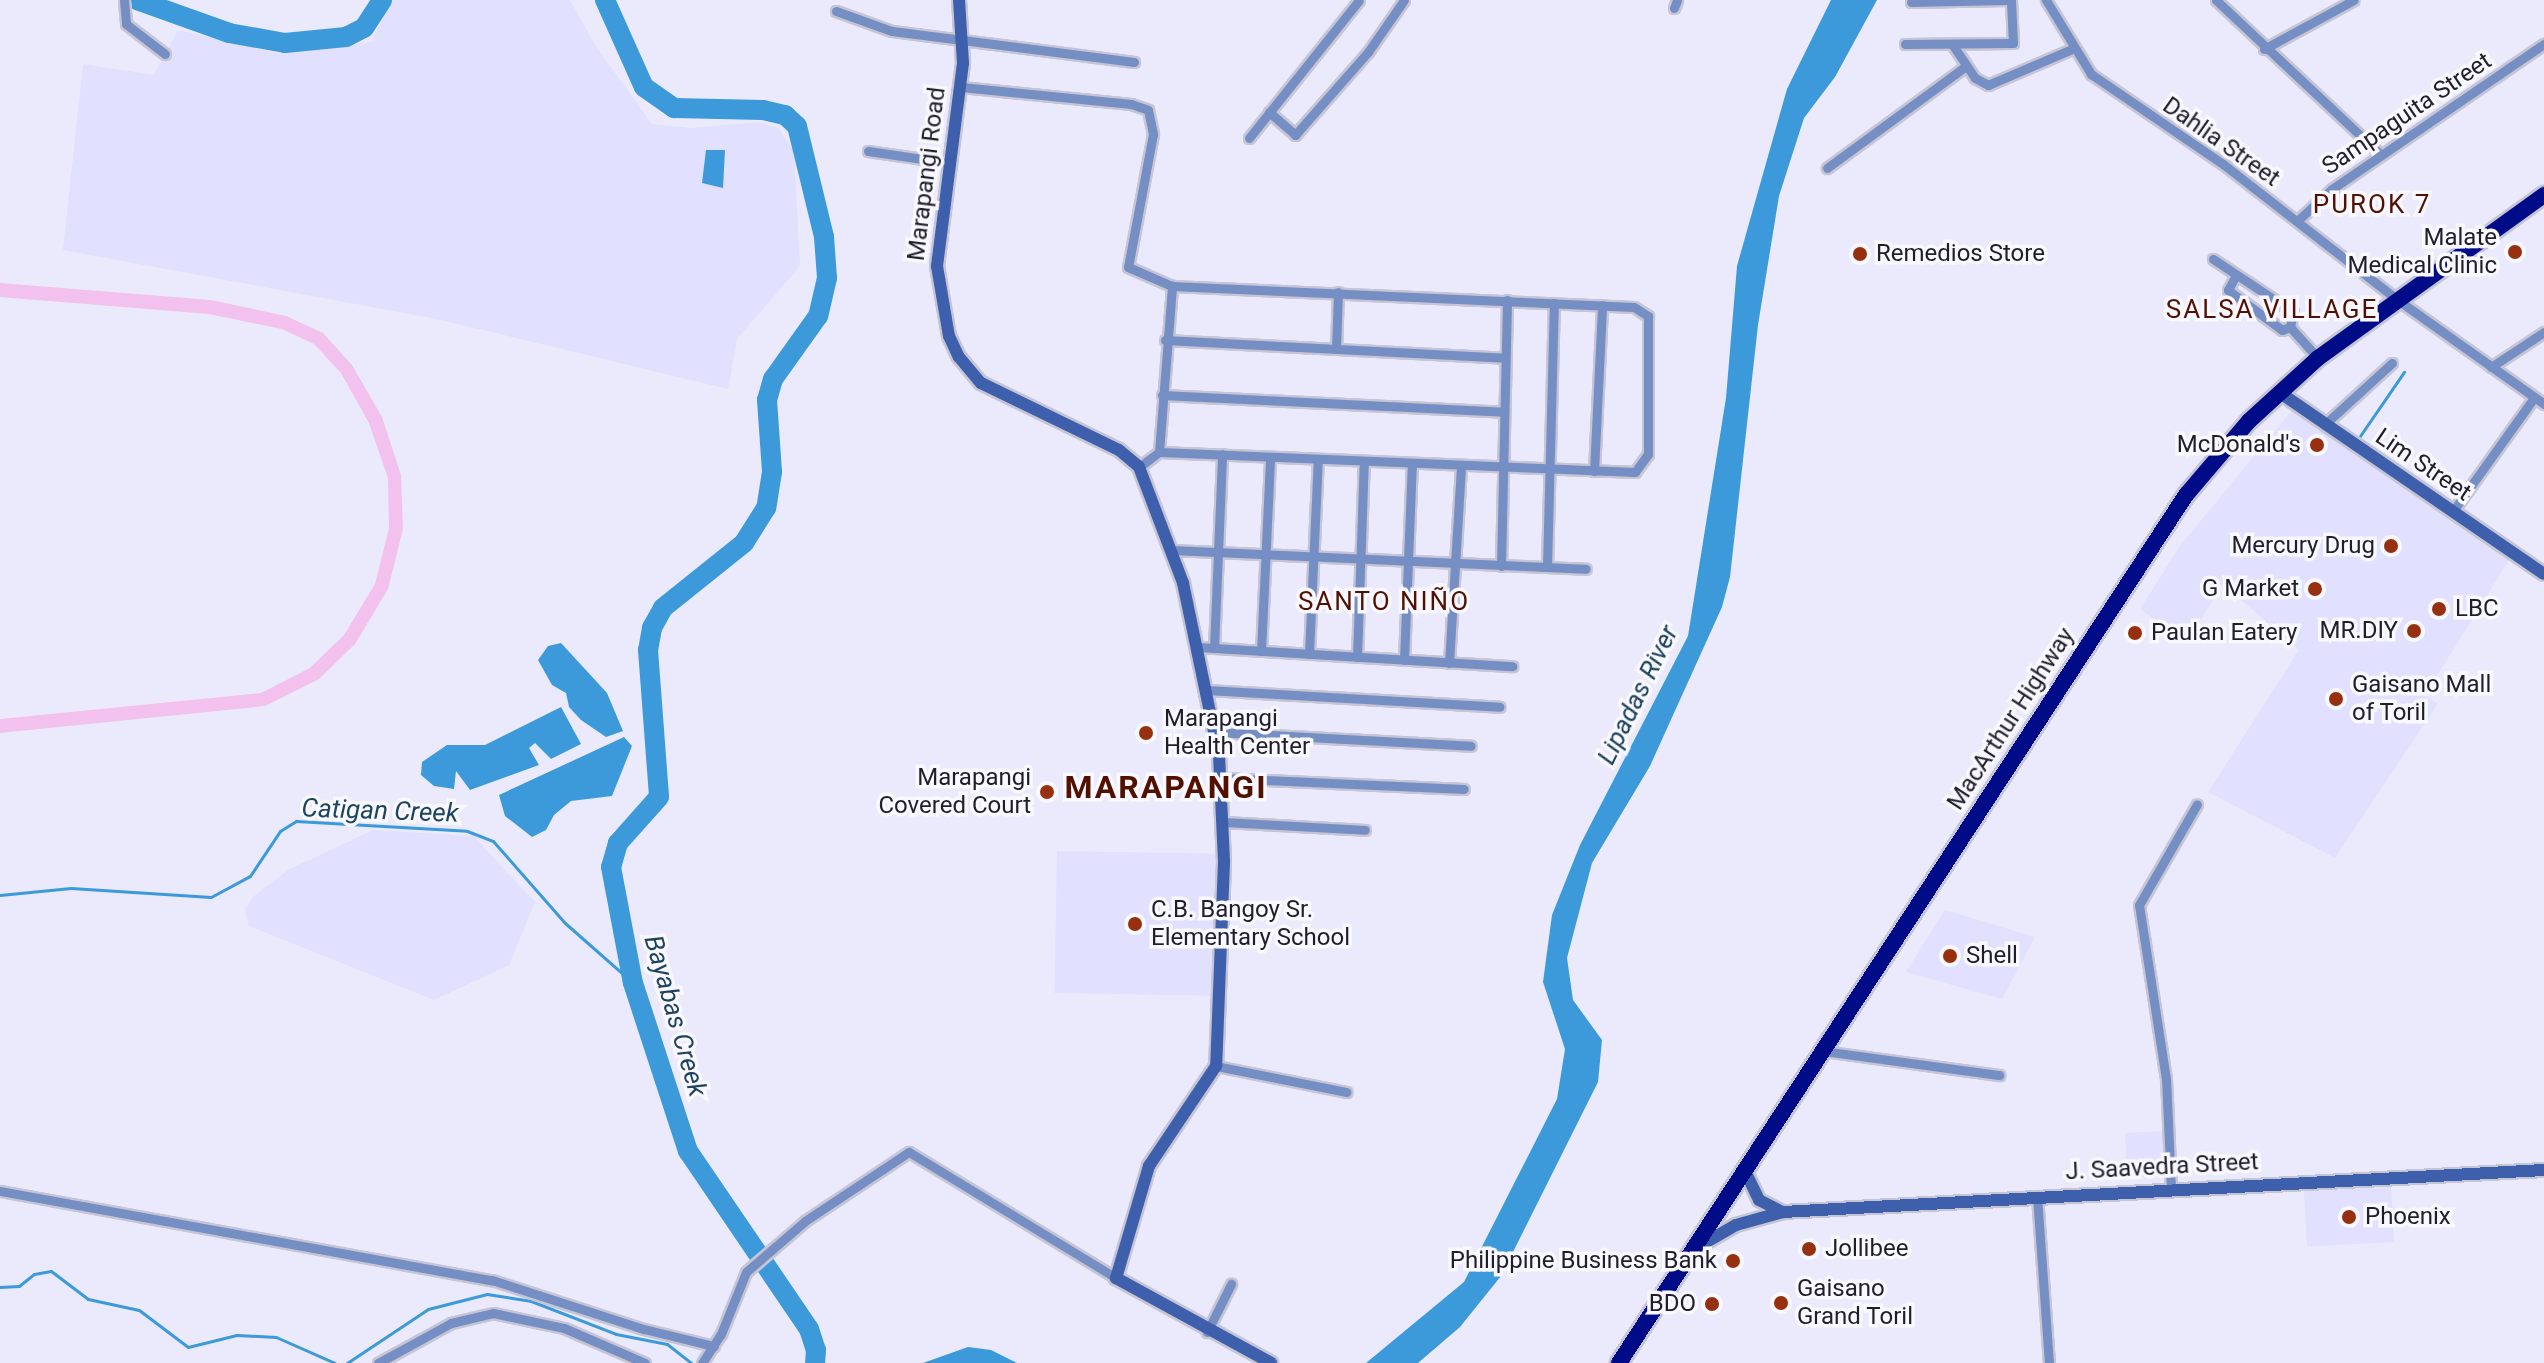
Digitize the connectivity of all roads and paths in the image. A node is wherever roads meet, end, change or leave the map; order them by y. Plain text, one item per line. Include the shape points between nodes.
1 (959, 0) edge
2 (1359, 0) edge
3 (1404, 0) edge
4 (2009, 0) edge
5 (2046, 0) edge
6 (2216, 0) edge
7 (2354, 0) edge
8 (124, 2) edge
9 (1911, 2) edge
10 (836, 11) dead end
11 (963, 39) junction
12 (1905, 44) dead end
13 (1952, 44) junction
14 (2544, 44) edge
15 (2072, 49) junction
16 (2264, 49) junction
17 (165, 54) dead end
18 (1134, 62) dead end
19 (1966, 66) junction
20 (961, 87) junction
21 (1269, 112) junction
22 (1249, 138) dead end
23 (868, 151) dead end
24 (2381, 155) junction
25 (950, 163) junction
26 (1827, 168) dead end
27 (2544, 195) edge
28 (2297, 221) junction
29 (2213, 259) dead end
30 (2236, 275) junction
31 (1172, 286) junction
32 (1338, 292) junction
33 (2395, 298) junction
34 (1507, 300) junction
35 (1554, 303) junction
36 (1602, 305) junction
37 (2290, 327) junction
38 (2544, 332) edge
39 (1165, 340) junction
40 (1336, 349) junction
41 (1505, 358) junction
42 (2318, 358) junction
43 (2392, 363) dead end
44 (2491, 367) junction
45 (2279, 392) junction
46 (1162, 395) junction
47 (2534, 398) junction
48 (2544, 404) edge
49 (1504, 412) junction
50 (2324, 425) junction
51 (1159, 452) junction
52 (1222, 454) junction
53 (1270, 457) junction
54 (1318, 459) junction
55 (1364, 461) junction
56 (1412, 463) junction
57 (1461, 465) junction
58 (1139, 467) junction
59 (1503, 467) junction
60 (1549, 469) junction
61 (1594, 471) junction
62 (2453, 511) junction
63 (1171, 550) junction
64 (1218, 552) junction
65 (1265, 554) junction
66 (1314, 557) junction
67 (1360, 559) junction
68 (1408, 562) junction
69 (1455, 564) junction
70 (1501, 566) junction
71 (1547, 567) junction
72 (1586, 569) dead end
73 (2544, 574) edge
74 (1198, 647) junction
75 (1214, 648) junction
76 (1261, 651) junction
77 (1309, 654) junction
78 (1357, 657) junction
79 (1404, 660) junction
80 (1449, 663) junction
81 (1512, 666) dead end
82 (1207, 690) junction
83 (1500, 707) dead end
84 (1215, 732) junction
85 (1471, 746) dead end
86 (1222, 778) junction
87 (1464, 789) dead end
88 (2197, 804) dead end
89 (1224, 822) junction
90 (1365, 830) dead end
91 (1823, 1051) junction
92 (1216, 1066) junction
93 (1999, 1075) dead end
94 (1346, 1092) dead end
95 (2544, 1170) edge
96 (1745, 1171) junction
97 (2171, 1188) junction
98 (0, 1191) edge
99 (2037, 1196) junction
100 (1783, 1212) junction
101 (1694, 1250) junction
102 (1116, 1278) junction
103 (1231, 1284) dead end
104 (1207, 1332) junction
105 (714, 1346) junction
106 (378, 1363) edge
107 (645, 1363) edge
108 (702, 1363) edge
109 (1271, 1363) edge
110 (1619, 1363) edge
111 (2049, 1363) edge

1 - 11 street, Marapangi Road
2 - 21 street
3 - 21 street via 1368,52 1295,135
4 - 9 street
4 - 13 street via 2013,43
5 - 15 street, Dahlia Street
6 - 16 street
7 - 16 street
8 - 17 street via 126,24
10 - 11 street via 875,28
11 - 18 street
11 - 20 street, Marapangi Road
12 - 13 street
13 - 19 street
14 - 24 street, Sampaguita Street
15 - 19 street via 1996,84 1981,83
15 - 28 street, Dahlia Street via 2091,74
16 - 24 street
19 - 26 street
20 - 25 street, Marapangi Road
20 - 31 street via 1148,110 1153,134 1128,267
21 - 22 street
23 - 25 street
24 - 28 street, Sampaguita Street
25 - 58 street, Marapangi Road via 936,287 959,357 981,383 1119,450
27 - 33 highway, MacArthur Highway
28 - 33 street, Dahlia Street
29 - 30 street
30 - 37 street via 2293,312
30 - 37 street via 2228,290 2282,330
31 - 32 street
31 - 39 street
32 - 34 street
32 - 40 street
33 - 42 highway, MacArthur Highway
33 - 44 street, Dahlia Street
34 - 35 street
34 - 41 street
35 - 36 street
35 - 60 street
36 - 61 street
36 - 61 street via 1647,312 1648,454 1635,472
37 - 42 street
38 - 44 street
39 - 40 street
39 - 46 street
40 - 41 street
41 - 49 street
42 - 45 highway, MacArthur Highway
43 - 50 street
44 - 47 street, Dahlia Street
45 - 50 street, Lim Street
45 - 91 highway, MacArthur Highway via 2169,519
46 - 49 street
46 - 51 street
47 - 48 street, Dahlia Street
47 - 62 street
49 - 59 street
50 - 62 street, Lim Street
51 - 52 street
51 - 58 street
52 - 53 street
52 - 64 street
53 - 54 street
53 - 65 street
54 - 55 street
54 - 66 street
55 - 56 street
55 - 67 street
56 - 57 street
56 - 68 street
57 - 59 street
57 - 69 street
58 - 63 street
59 - 60 street
59 - 70 street
60 - 61 street
60 - 71 street
62 - 73 street, Lim Street
63 - 64 street
63 - 74 street
64 - 65 street
64 - 75 street
65 - 66 street
65 - 76 street
66 - 67 street
66 - 77 street
67 - 68 street
67 - 78 street
68 - 69 street
68 - 79 street
69 - 70 street
69 - 80 street
70 - 71 street
71 - 72 street
74 - 75 street
74 - 82 street
75 - 76 street
76 - 77 street
77 - 78 street
78 - 79 street
79 - 80 street
80 - 81 street
82 - 83 street
82 - 84 street
84 - 85 street
84 - 86 street
86 - 87 street
86 - 89 street
88 - 97 street via 2139,905 2166,1079
89 - 90 street
89 - 92 street
91 - 93 street
91 - 96 highway, MacArthur Highway
92 - 94 street
92 - 102 street via 1149,1166
95 - 97 street, J. Saavedra Street
96 - 100 street via 1759,1200
96 - 101 highway, MacArthur Highway
97 - 99 street, J. Saavedra Street
98 - 105 street via 492,1280
99 - 100 street, J. Saavedra Street
99 - 111 street
100 - 101 street, J. Saavedra Street via 1736,1225
101 - 110 highway, MacArthur Highway
102 - 104 street
102 - 105 street via 909,1152 780,1242 746,1272
103 - 104 street
104 - 109 street
105 - 108 street
106 - 107 street via 451,1323 493,1313 564,1328

